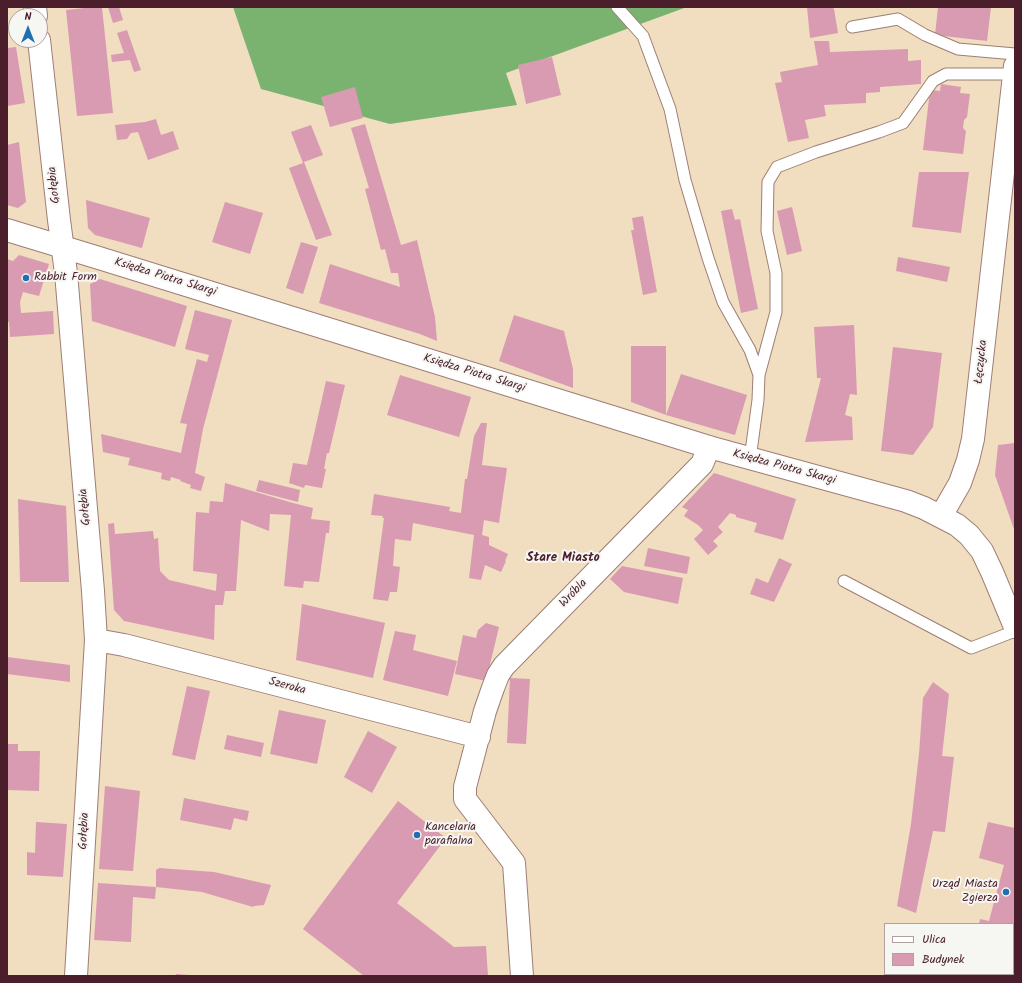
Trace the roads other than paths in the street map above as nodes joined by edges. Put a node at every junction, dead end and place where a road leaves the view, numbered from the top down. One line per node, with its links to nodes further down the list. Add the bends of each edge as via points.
1 (617, 7): 7 (lane, via 643,36 670,110 685,180 723,302 750,350)
2 (852, 27): 4 (lane, via 898,19 925,35 958,49)
3 (40, 48): 6 (street, Gołębia)
4 (1015, 64): 7 (lane, via 946,74 933,81 903,123 777,167 768,182 766,231 776,273 776,312); 10 (street, Łęczycka, via 973,439 960,483)
5 (7, 230): 6 (street, Księdza Piotra Skargi)
6 (62, 248): 8 (street, Księdza Piotra Skargi); 14 (street, Gołębia)
7 (759, 375): 9 (lane)
8 (709, 447): 9 (street, Księdza Piotra Skargi); 15 (street, Wróbla, via 702,464 504,666 493,688)
9 (750, 458): 10 (street, Księdza Piotra Skargi, via 906,501)
10 (941, 516): 12 (street, via 969,535 982,551)
11 (844, 581): 13 (lane, via 971,648)
12 (1015, 627)
13 (1015, 631)
14 (96, 640): 15 (street, Szeroka, via 124,644); 16 (street, Gołębia)
15 (479, 737): 17 (street, Wróbla, via 465,787 465,799 514,863)
16 (76, 976)
17 (522, 976)

